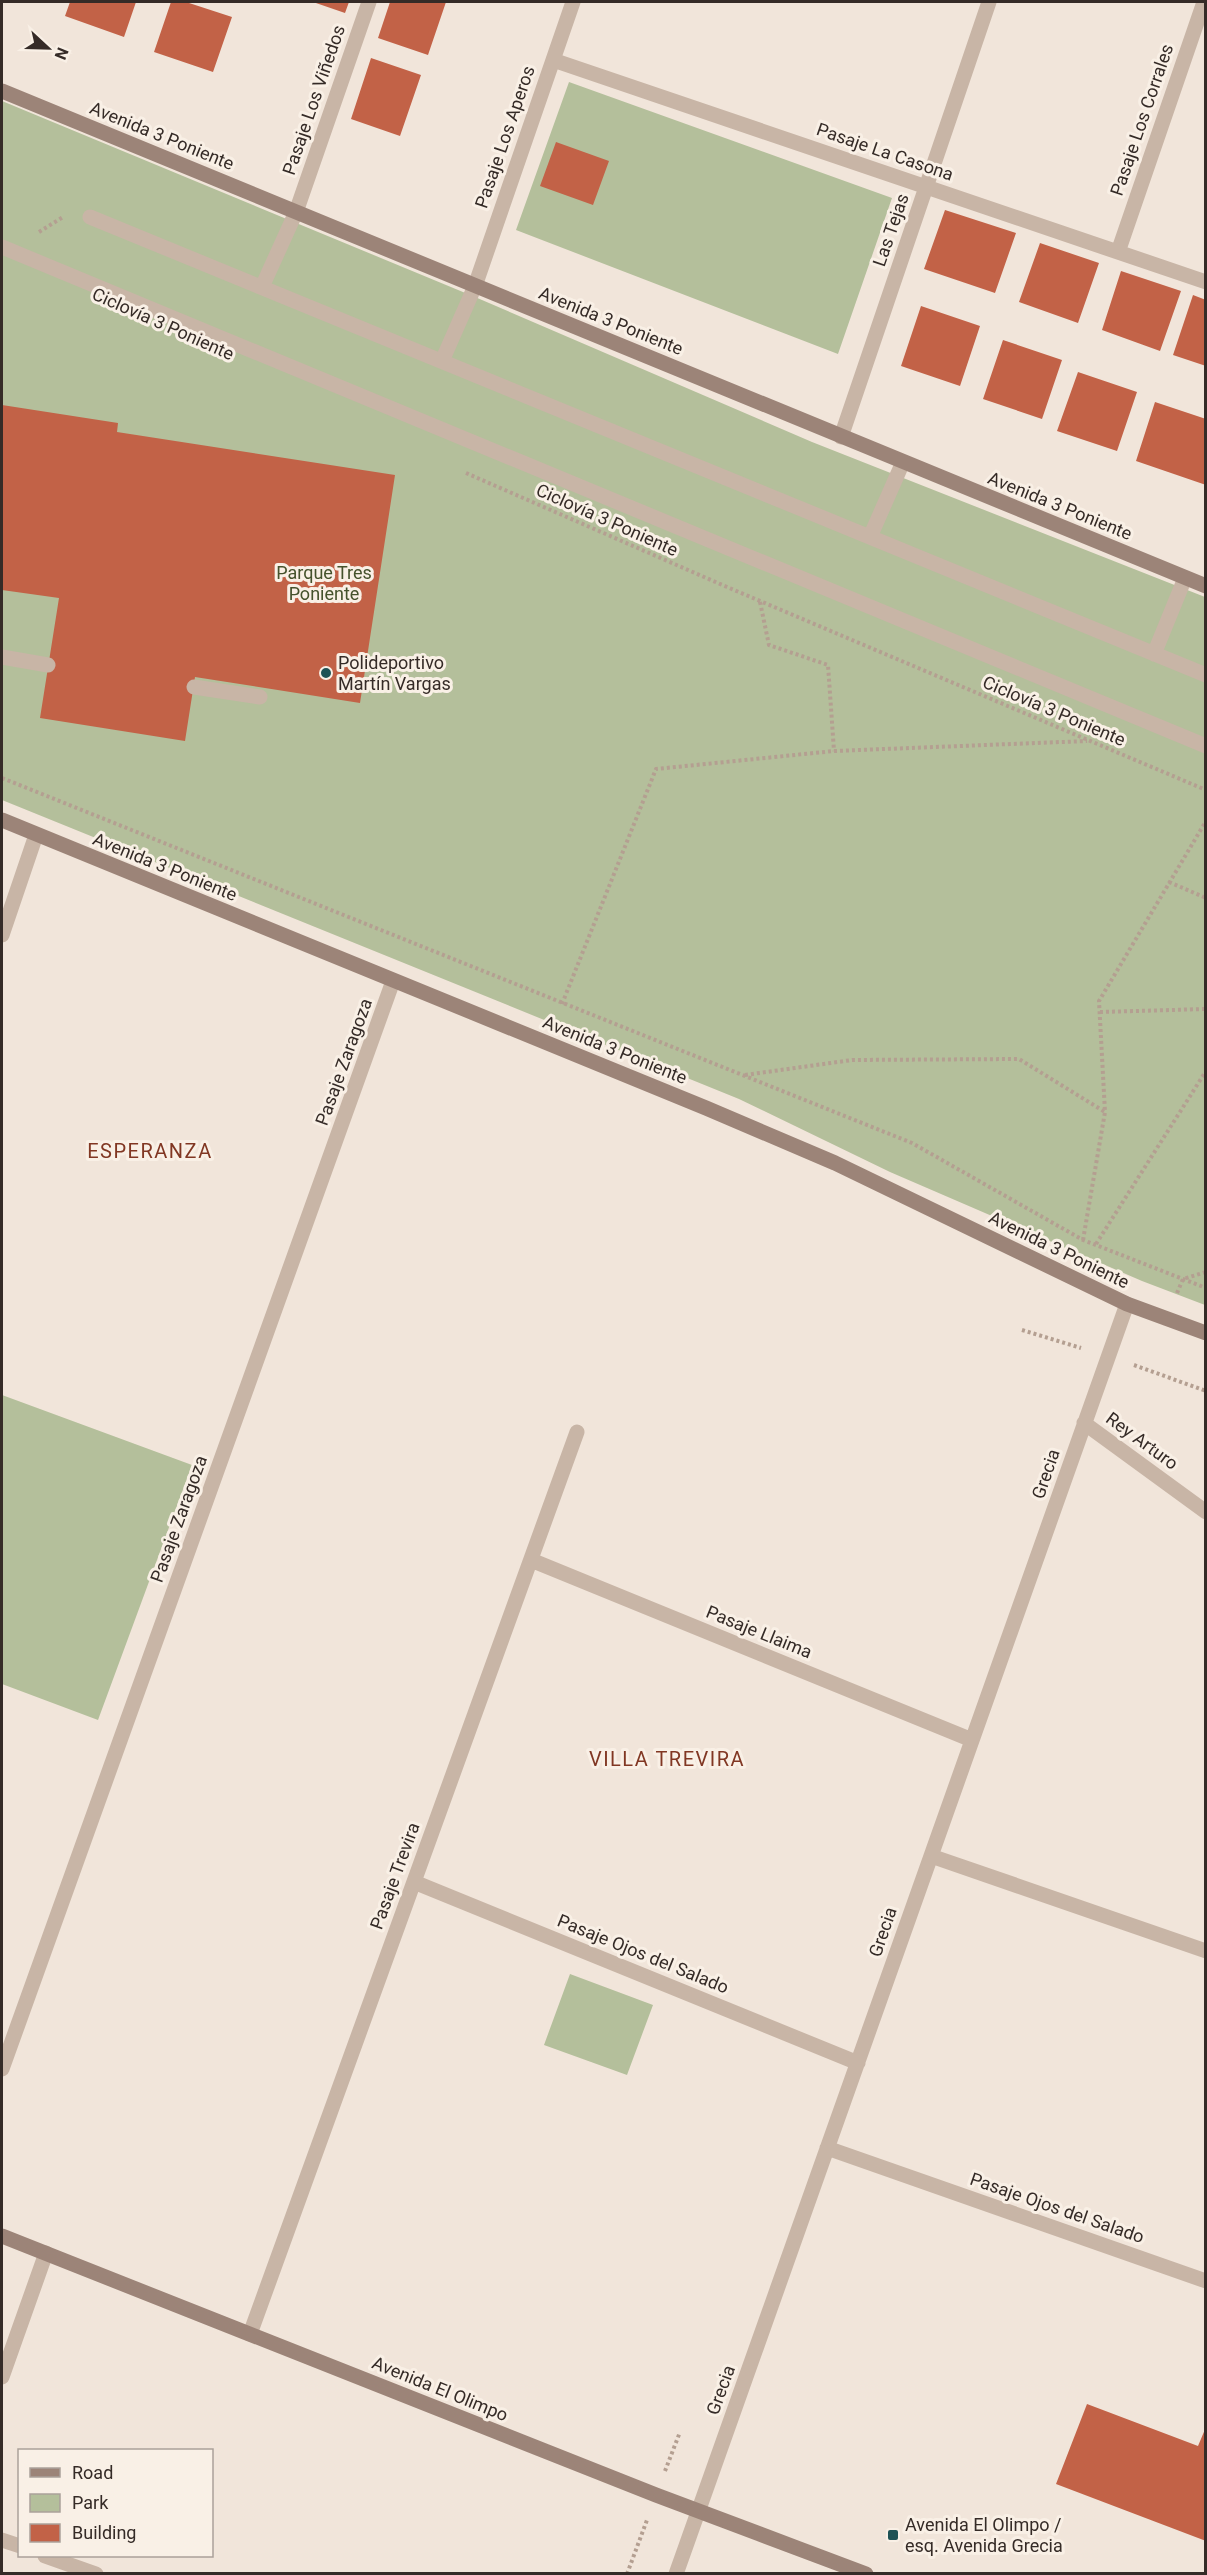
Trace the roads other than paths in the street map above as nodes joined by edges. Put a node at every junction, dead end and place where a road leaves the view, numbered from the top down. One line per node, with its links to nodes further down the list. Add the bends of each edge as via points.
1 (369, 2): 8 (street, Pasaje Los Viñedos)
2 (573, 2): 5 (street, Pasaje Los Aperos)
3 (988, 2): 7 (street, Las Tejas)
4 (1204, 2): 11 (street, Pasaje Los Corrales)
5 (553, 60): 7 (street, Pasaje La Casona); 13 (street, Pasaje Los Aperos)
6 (2, 91): 8 (main road, Avenida 3 Poniente)
7 (926, 187): 11 (street, Pasaje La Casona); 16 (street, Las Tejas)
8 (296, 212): 13 (main road, Avenida 3 Poniente); 14 (street, Pasaje Los Viñedos)
9 (90, 217): 14 (street)
10 (2, 247): 27 (street)
11 (1118, 252): 12 (street, Pasaje La Casona)
12 (1206, 282)
13 (475, 286): 15 (street, Pasaje Los Aperos); 16 (main road, Avenida 3 Poniente)
14 (262, 287): 15 (street)
15 (442, 361): 18 (street)
16 (841, 437): 17 (main road, Avenida 3 Poniente)
17 (903, 462): 18 (street); 19 (main road, Avenida 3 Poniente)
18 (870, 537): 21 (street)
19 (1185, 578): 20 (main road, Avenida 3 Poniente); 21 (street)
20 (1205, 584)
21 (1154, 654): 24 (street)
22 (2, 657): 23 (street)
23 (48, 665)
24 (1206, 675)
25 (194, 687): 26 (street)
26 (260, 697)
27 (1206, 746)
28 (2, 820): 29 (main road, Avenida 3 Poniente)
29 (36, 835): 30 (street); 31 (main road, Avenida 3 Poniente)
30 (2, 935)
31 (393, 981): 32 (main road, Avenida 3 Poniente, via 835,1163); 43 (street, Pasaje Zaragoza)
32 (1127, 1304): 33 (main road, Avenida 3 Poniente); 34 (street, Grecia)
33 (1206, 1333)
34 (1084, 1423): 36 (street, Rey Arturo); 38 (street, Grecia)
35 (577, 1432): 37 (street, Pasaje Trevira)
36 (1206, 1512)
37 (531, 1560): 38 (street, Pasaje Llaima); 40 (street, Pasaje Trevira)
38 (972, 1740): 39 (street, Grecia)
39 (931, 1856): 41 (street); 42 (street, Grecia)
40 (414, 1882): 42 (street, Pasaje Ojos del Salado); 48 (street, Pasaje Trevira)
41 (1206, 1951)
42 (858, 2064): 44 (street, Grecia)
43 (2, 2069)
44 (827, 2148): 47 (street, Pasaje Ojos del Salado); 50 (street, Grecia)
45 (2, 2236): 46 (main road, Avenida El Olimpo)
46 (46, 2253): 48 (main road, Avenida El Olimpo); 49 (street)
47 (1206, 2281)
48 (250, 2334): 50 (main road, Avenida El Olimpo)
49 (2, 2376)
50 (698, 2511): 55 (street, Grecia); 56 (main road, Avenida El Olimpo)
51 (2, 2540): 52 (street)
52 (18, 2545)
53 (48, 2557): 54 (street)
54 (96, 2574)
55 (676, 2574)
56 (866, 2574)

